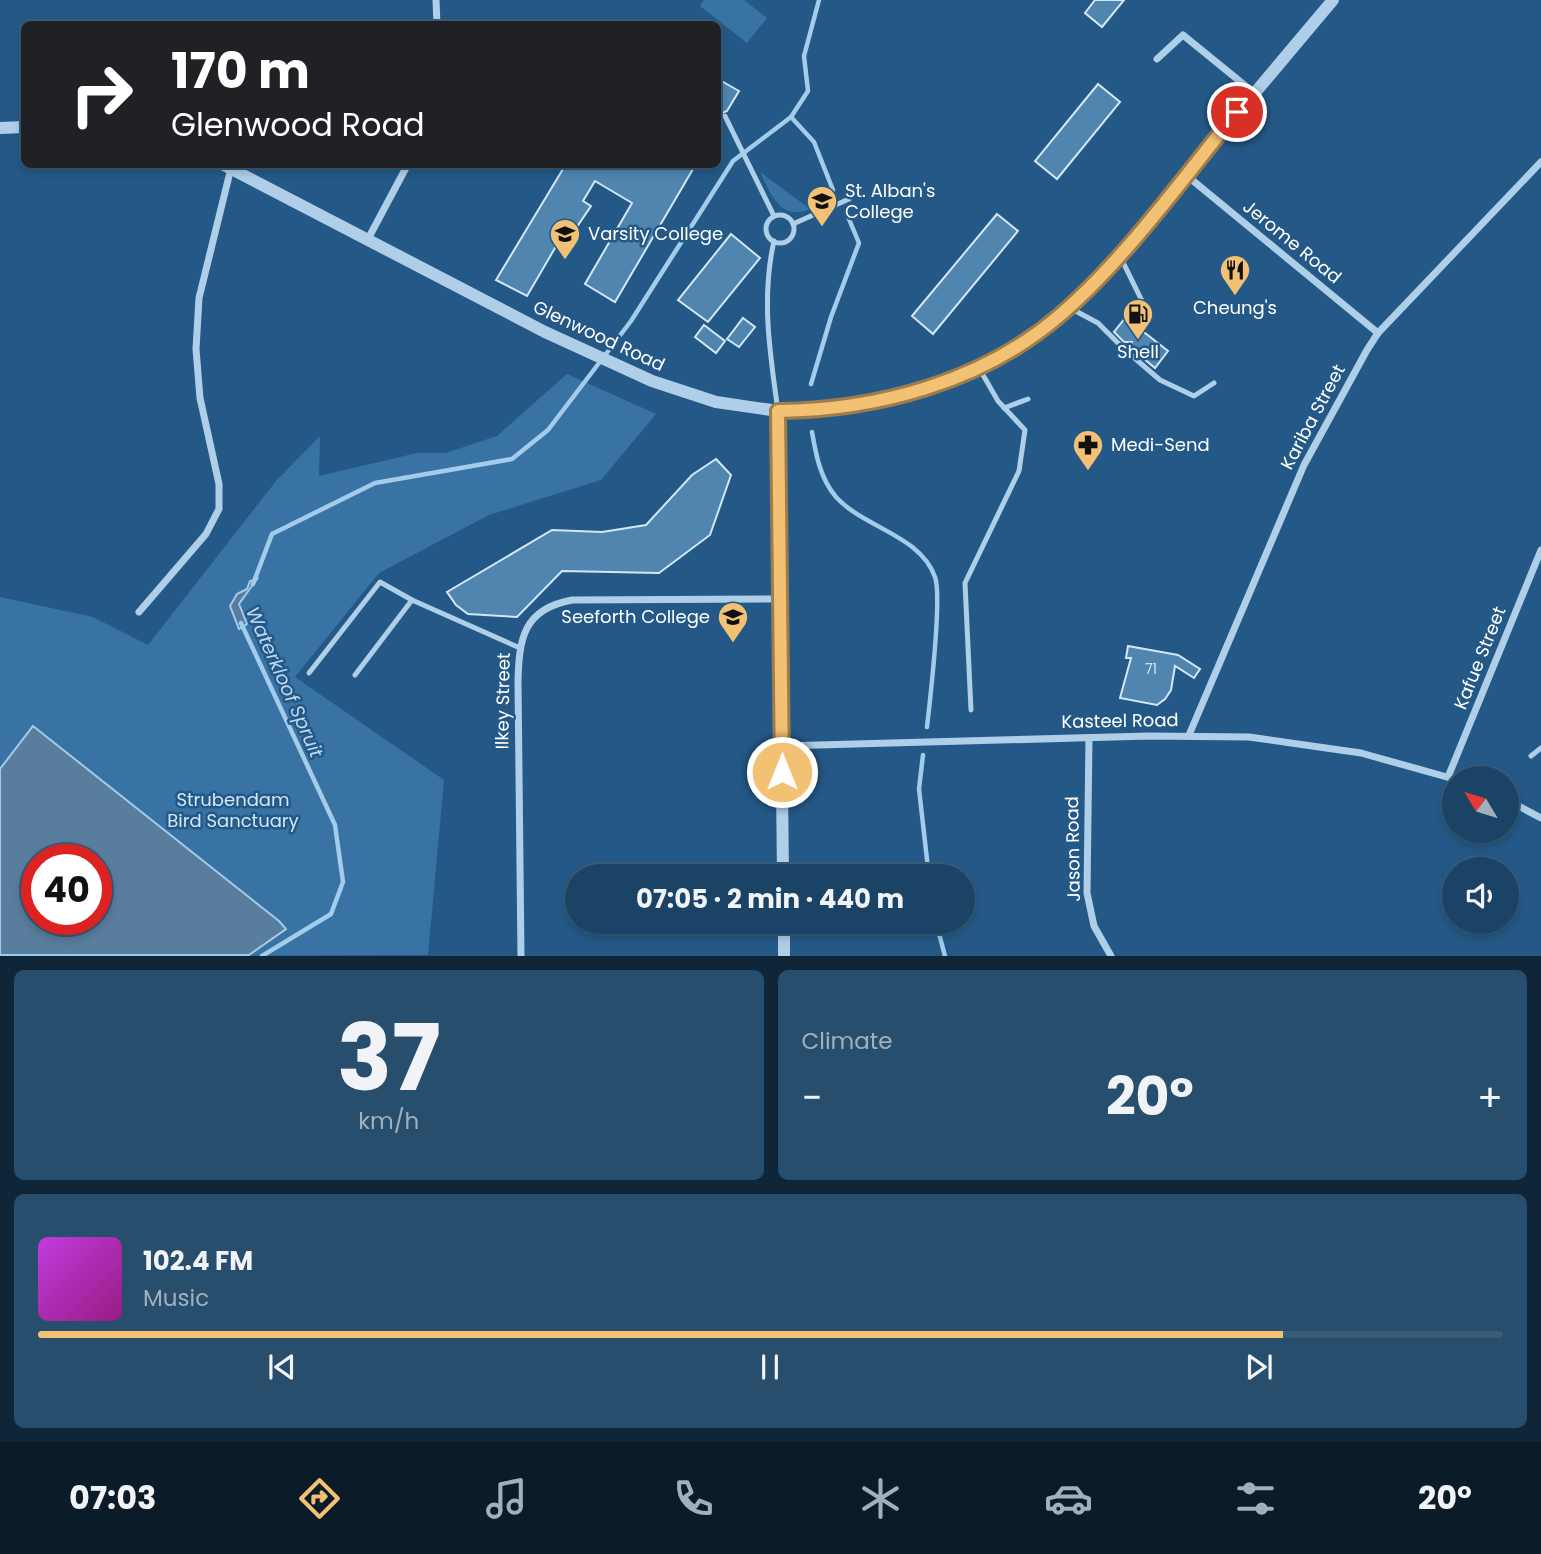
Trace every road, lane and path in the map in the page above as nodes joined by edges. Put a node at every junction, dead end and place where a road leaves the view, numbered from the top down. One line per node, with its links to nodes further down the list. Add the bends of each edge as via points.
1 (436, 0): 3 (street)
2 (1333, 0): 5 (street, Glenwood Road)
3 (437, 21)
4 (1157, 59): 5 (street, via 1183,35)
5 (1253, 92): 13 (street, Glenwood Road)
6 (725, 116): 15 (lane)
7 (21, 127): 8 (street)
8 (0, 128)
9 (1541, 162): 22 (street, Kariba Street)
10 (227, 168): 31 (street, via 199,298 196,349 201,409 219,484 218,513 201,541)
11 (231, 168): 17 (street, Glenwood Road)
12 (406, 168): 17 (street)
13 (1186, 175): 19 (street, Glenwood Road); 22 (street, Jerome Road)
14 (849, 199): 16 (lane)
15 (774, 216): 16 (lane, via 786,216); 18 (lane, via 766,229)
16 (793, 224): 18 (lane, via 790,239)
17 (368, 239): 27 (street, Glenwood Road, via 617,367 716,402)
18 (774, 241): 27 (lane, via 768,317)
19 (1119, 254): 20 (street, Glenwood Road); 21 (lane, via 1143,303)
20 (1069, 307): 23 (street, Glenwood Road, via 1024,342); 24 (lane, via 1098,323 1160,380 1194,396)
21 (1141, 329)
22 (1378, 333): 36 (street, Kariba Street, via 1312,448)
23 (979, 368): 26 (lane); 27 (street, Glenwood Road, via 893,397)
24 (1214, 383)
25 (1028, 399): 26 (lane)
26 (1004, 408): 35 (lane, via 1025,430 1018,471 965,583)
27 (778, 411): 29 (street)
28 (1541, 550): 41 (street, Kafue Street)
29 (781, 599): 32 (street, Ilkey Street, via 564,602 538,615 524,630); 38 (street)
30 (412, 600): 32 (lane); 33 (lane, via 380,582); 34 (lane)
31 (139, 612)
32 (520, 648): 47 (street, Ilkey Street)
33 (309, 673)
34 (355, 675)
35 (971, 710)
36 (1189, 735): 37 (street, Kasteel Road); 42 (street, Kasteel Road, via 1310,744)
37 (1089, 738): 38 (street, Kasteel Road); 49 (street, Jason Road, via 1088,903 1094,926)
38 (782, 746): 45 (street)
39 (1541, 748): 40 (lane)
40 (1531, 756)
41 (1456, 766)
42 (1442, 775)
43 (1519, 806): 44 (street)
44 (1541, 818)
45 (783, 864)
46 (784, 934): 48 (street)
47 (521, 956)
48 (784, 956)
49 (1111, 956)

